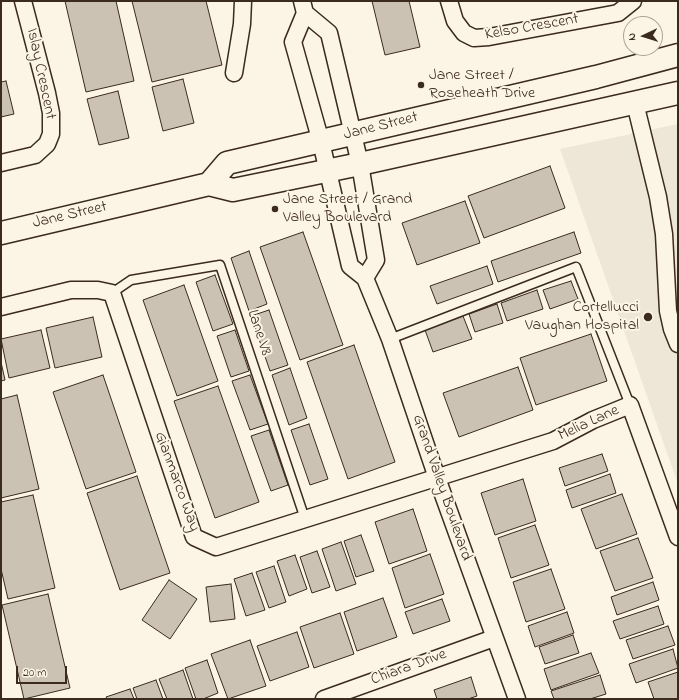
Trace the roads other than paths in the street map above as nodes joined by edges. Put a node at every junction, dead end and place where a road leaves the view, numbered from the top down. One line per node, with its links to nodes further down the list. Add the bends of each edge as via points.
1 (23, 1): 12 (street, Islay Crescent, via 47,93 51,113 51,134 47,144 35,155)
2 (243, 1): 7 (street)
3 (449, 1): 4 (street, Kelso Crescent, via 455,21 464,33 474,38 618,12)
4 (633, 1)
5 (303, 7): 10 (street, via 329,33); 11 (street, Grand Valley Boulevard, via 294,42)
6 (678, 55): 10 (main road, Jane Street)
7 (234, 73)
8 (678, 93): 9 (main road, Jane Street)
9 (635, 103): 13 (main road, Jane Street); 21 (street, via 658,197 664,234 668,311)
10 (352, 135): 11 (main road, Jane Street); 13 (street)
11 (321, 142): 14 (street, Grand Valley Boulevard); 15 (main road, Jane Street, via 227,163)
12 (1, 163)
13 (360, 164): 14 (main road, Jane Street); 17 (street, via 376,260)
14 (328, 170): 15 (main road, Jane Street, via 232,190); 17 (street, Grand Valley Boulevard, via 350,266)
15 (209, 184): 16 (main road, Jane Street)
16 (1, 233)
17 (364, 278): 20 (street, Grand Valley Boulevard)
18 (112, 293): 19 (street, via 71,290); 24 (street, Gianmarco Way, via 194,537 216,547); 24 (lane, Lane V8, via 131,280 220,265)
19 (1, 307)
20 (390, 339): 22 (lane, via 576,267); 23 (street, Grand Valley Boulevard)
21 (678, 344)
22 (630, 405): 23 (street, Melia Lane, via 593,420 553,441); 25 (street, Melia Lane)
23 (437, 478): 24 (street, Gianmarco Way); 26 (street, Grand Valley Boulevard)
24 (305, 519)
25 (678, 536)
26 (494, 638): 27 (street, Chiara Drive); 28 (street, Grand Valley Boulevard)
27 (324, 699)
28 (517, 699)

